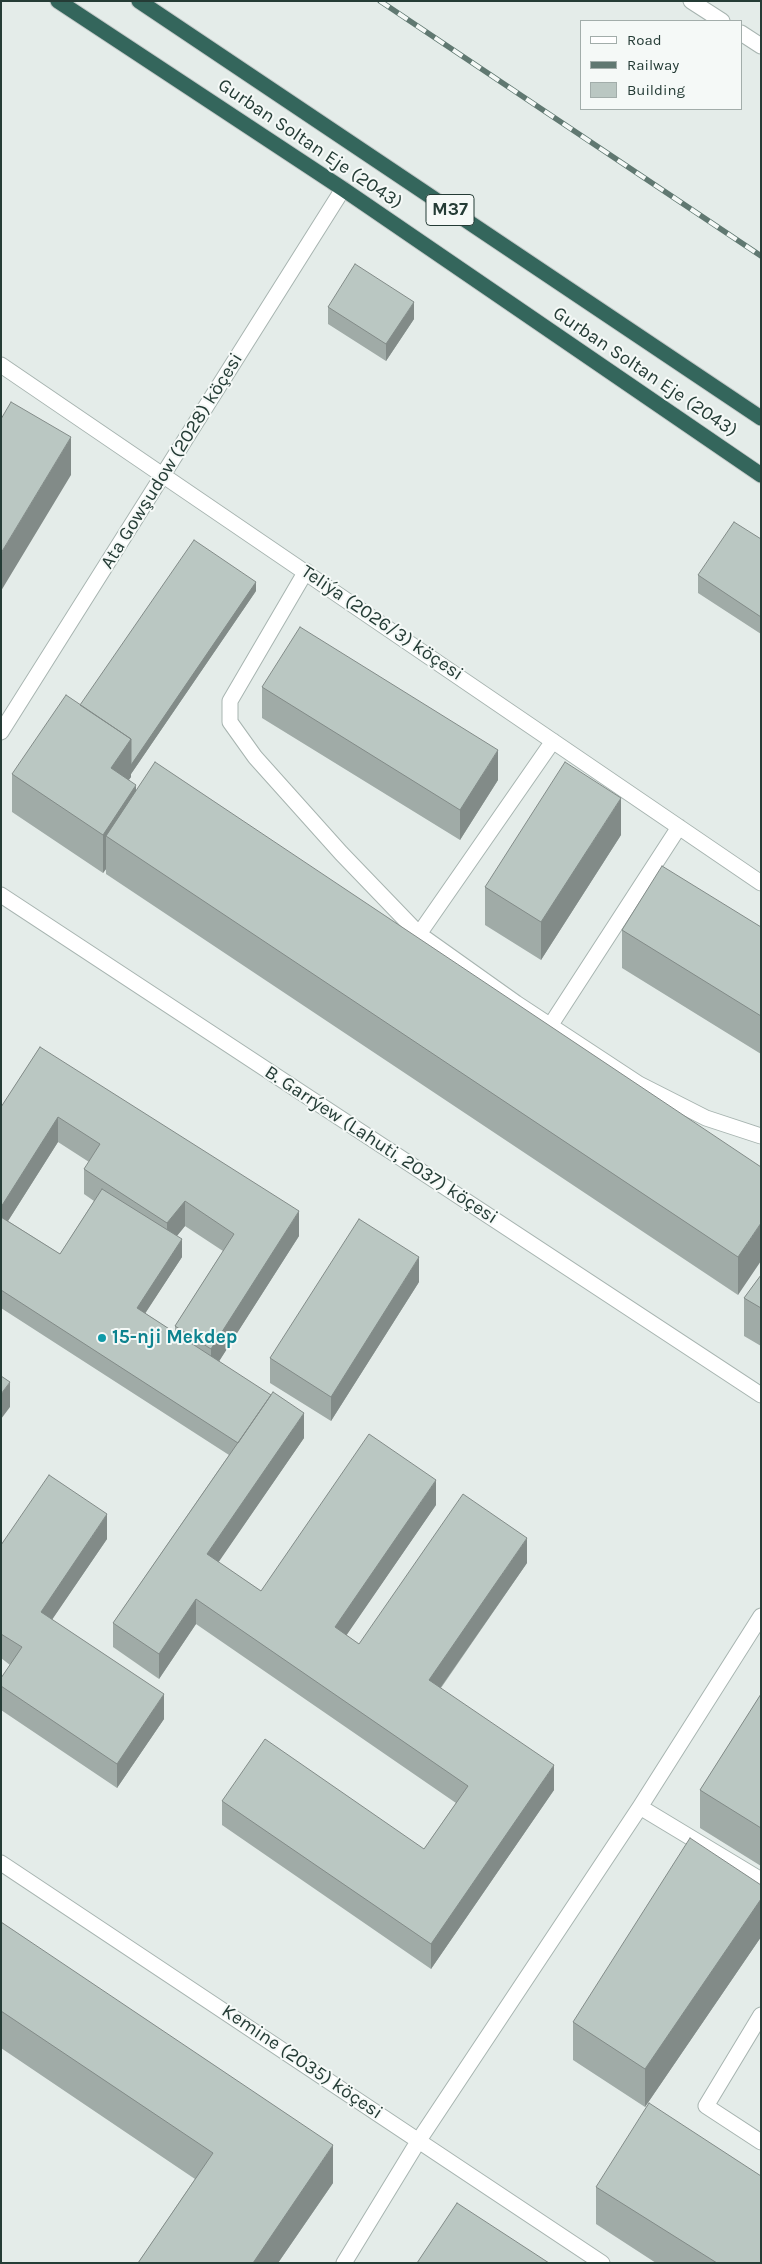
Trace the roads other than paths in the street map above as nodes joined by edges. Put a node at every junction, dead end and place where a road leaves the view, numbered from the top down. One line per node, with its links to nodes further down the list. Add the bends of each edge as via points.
1 (58, 1): 7 (highway, Gurban Soltan Eje (2043) / M37)
2 (139, 1): 9 (highway, Gurban Soltan Eje (2043) / M37)
3 (691, 1): 4 (street)
4 (720, 20)
5 (742, 34): 6 (street)
6 (761, 46)
7 (343, 189): 10 (street, Ata Gowşudow (2028) köçesi); 11 (highway, Gurban Soltan Eje (2043) / M37)
8 (1, 365): 10 (street, Teliýa (2026/3) köçesi)
9 (761, 418)
10 (163, 474): 12 (street, Teliýa (2026/3) köçesi); 13 (street, Ata Gowşudow (2028) köçesi)
11 (761, 475)
12 (306, 571): 14 (street, Teliýa (2026/3) köçesi); 18 (street, via 230,701 230,722 255,757)
13 (1, 732)
14 (553, 741): 15 (street, Teliýa (2026/3) köçesi); 18 (street)
15 (679, 827): 16 (street, Teliýa (2026/3) köçesi); 19 (street)
16 (761, 883)
17 (1, 895): 21 (street, B. Garrýew (Lahuti, 2037) köçesi)
18 (419, 934): 19 (street)
19 (550, 1026): 20 (street, via 639,1084 706,1118)
20 (761, 1136)
21 (761, 1395)
22 (761, 1616): 23 (street)
23 (640, 1807): 25 (street); 27 (street)
24 (1, 1863): 27 (street, Kemine (2035) köçesi)
25 (761, 1880)
26 (761, 2015): 28 (street, via 706,2106)
27 (419, 2140): 29 (street); 30 (street, Kemine (2035) köçesi)
28 (761, 2142)
29 (344, 2263)
30 (602, 2263)

